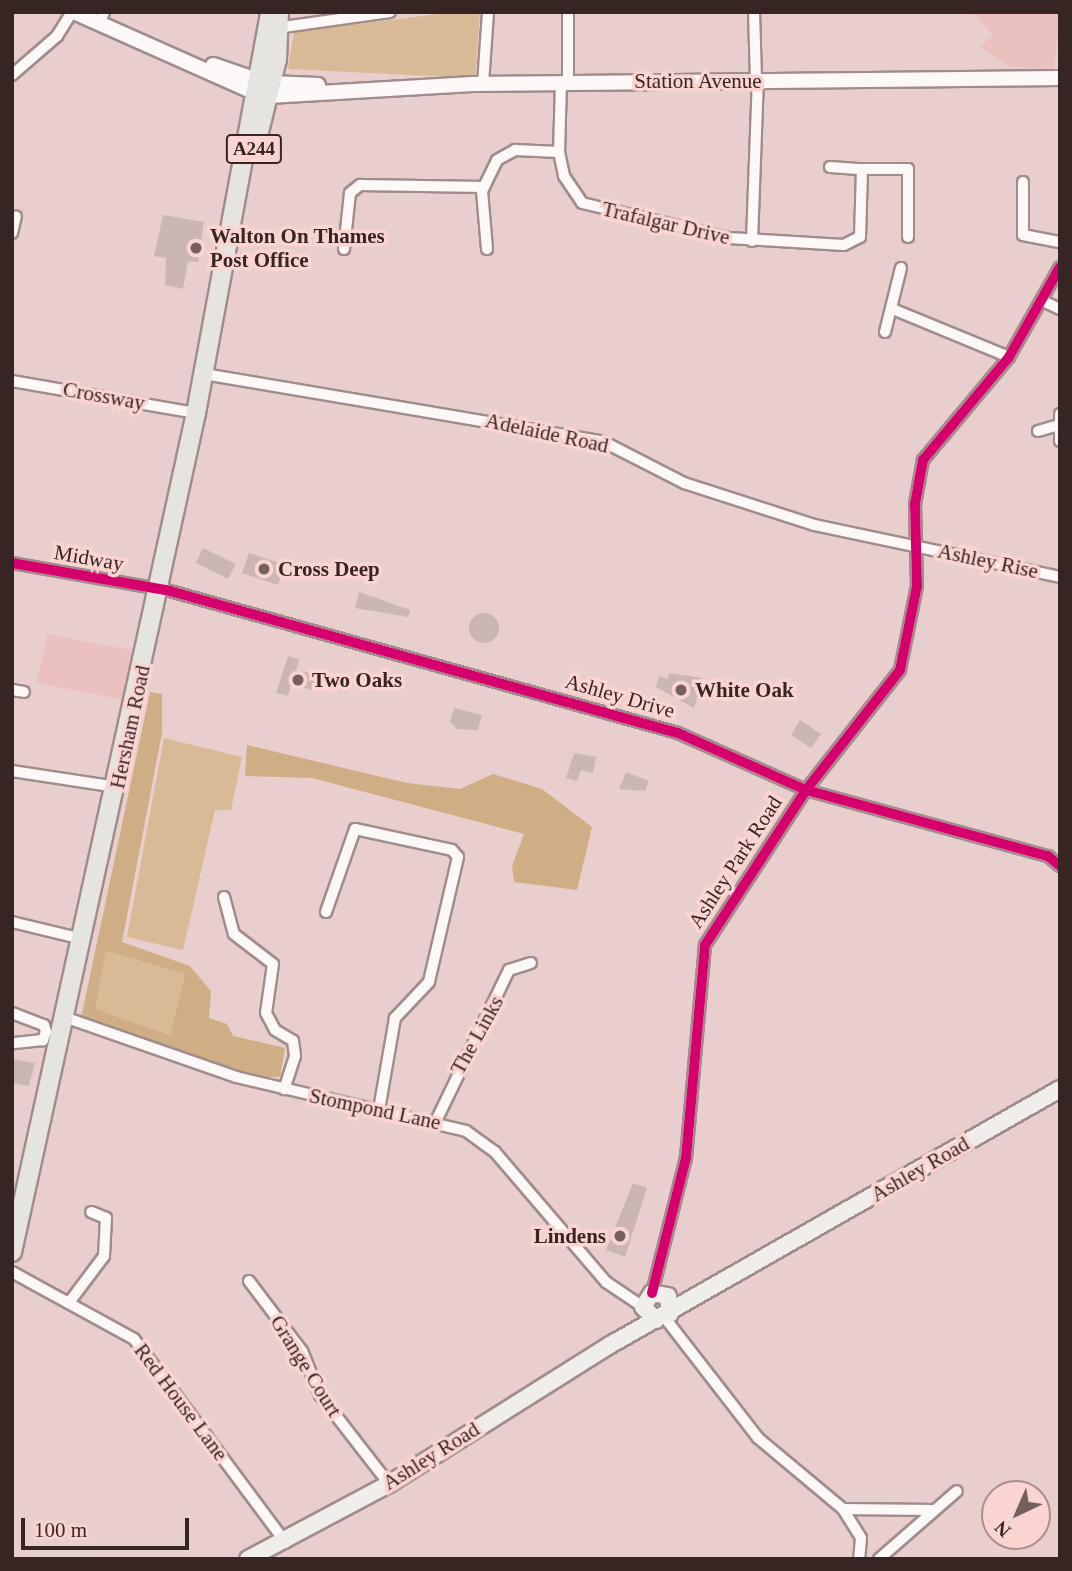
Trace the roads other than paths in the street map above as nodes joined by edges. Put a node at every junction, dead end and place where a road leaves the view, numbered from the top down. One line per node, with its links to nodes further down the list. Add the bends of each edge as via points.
1 (73, 12): 6 (street, Station Avenue); 8 (street, via 57,36)
2 (390, 12): 7 (street)
3 (488, 12): 12 (street)
4 (568, 12): 11 (street, Trafalgar Drive)
5 (754, 12): 10 (street)
6 (102, 18): 13 (street, Station Avenue, via 165,51)
7 (274, 20): 13 (main road, Hersham Road / A244)
8 (12, 75)
9 (1060, 78): 10 (street, Station Avenue)
10 (757, 81): 11 (street, Station Avenue); 22 (street)
11 (565, 82): 12 (street, Station Avenue); 14 (street, Trafalgar Drive)
12 (483, 84): 13 (street, Station Avenue)
13 (264, 89): 33 (main road, Hersham Road / A244)
14 (559, 152): 18 (street, via 504,153); 22 (street, Trafalgar Drive, via 564,176 582,203)
15 (830, 167): 16 (street)
16 (862, 169): 21 (street, via 908,169); 22 (street, Trafalgar Drive, via 862,230 852,243)
17 (1023, 182): 23 (street, via 1023,235)
18 (484, 187): 24 (street, via 360,185 350,192); 25 (street)
19 (16, 216): 20 (street)
20 (12, 233)
21 (908, 237)
22 (752, 241)
23 (1060, 242)
24 (344, 249)
25 (487, 249)
26 (1060, 267): 28 (street, Ashley Park Road)
27 (901, 268): 30 (street)
28 (1045, 302): 29 (street); 32 (street, Ashley Park Road)
29 (1060, 309)
30 (895, 310): 31 (street); 32 (street)
31 (885, 332)
32 (1009, 356): 40 (street, Ashley Park Road, via 923,460)
33 (205, 374): 35 (main road, Hersham Road / A244); 40 (street, Adelaide Road, via 602,442 721,496 814,525)
34 (12, 381): 35 (street, Crossway)
35 (197, 413): 43 (main road, Hersham Road / A244)
36 (1060, 414): 37 (street)
37 (1056, 426): 38 (street); 39 (street)
38 (1038, 431)
39 (1060, 441)
40 (917, 545): 42 (street, Ashley Rise); 46 (street, Ashley Park Road, via 917,586 900,670)
41 (12, 563): 43 (street, Midway)
42 (1060, 577)
43 (160, 589): 45 (main road, Hersham Road / A244); 46 (street, Ashley Drive, via 678,733)
44 (12, 771): 45 (street)
45 (117, 787): 51 (main road, Hersham Road / A244)
46 (806, 790): 47 (street, Ashley Drive, via 1048,856); 66 (street, Ashley Park Road, via 705,945 685,1158 658,1263)
47 (1060, 866)
48 (224, 897): 57 (street, via 234,934 273,964 266,1013 275,1030 293,1041 295,1056)
49 (327, 912): 58 (street, via 355,829 452,850 458,857 429,982 396,1018)
50 (12, 922): 51 (street)
51 (83, 939): 54 (main road, Hersham Road / A244)
52 (531, 963): 59 (street, The Links, via 509,970)
53 (12, 1013): 55 (street, via 44,1025 43,1040)
54 (67, 1018): 57 (street, Stompond Lane); 61 (main road, Hersham Road / A244)
55 (12, 1043)
56 (1060, 1089): 66 (main road, Ashley Road, via 708,1290)
57 (284, 1090): 58 (street, Stompond Lane)
58 (379, 1110): 59 (street, Stompond Lane)
59 (436, 1121): 66 (street, Stompond Lane, via 495,1152 623,1294)
60 (91, 1212): 65 (street, via 106,1218 103,1256)
61 (16, 1220): 62 (main road, Hersham Road / A244)
62 (12, 1252)
63 (12, 1272): 65 (street, Red House Lane)
64 (249, 1281): 67 (street, Grange Court, via 302,1351 320,1395)
65 (71, 1300): 71 (street, Red House Lane, via 134,1339)
66 (657, 1306): 67 (main road, Ashley Road, via 610,1345); 69 (street, Stompond Lane, via 758,1438)
67 (389, 1483): 71 (main road, Ashley Road)
68 (957, 1491): 70 (street)
69 (843, 1509): 70 (street); 73 (street, Stompond Lane, via 861,1538)
70 (934, 1510): 74 (street)
71 (286, 1543): 72 (main road, Ashley Road)
72 (248, 1559)
73 (859, 1559)
74 (879, 1559)

